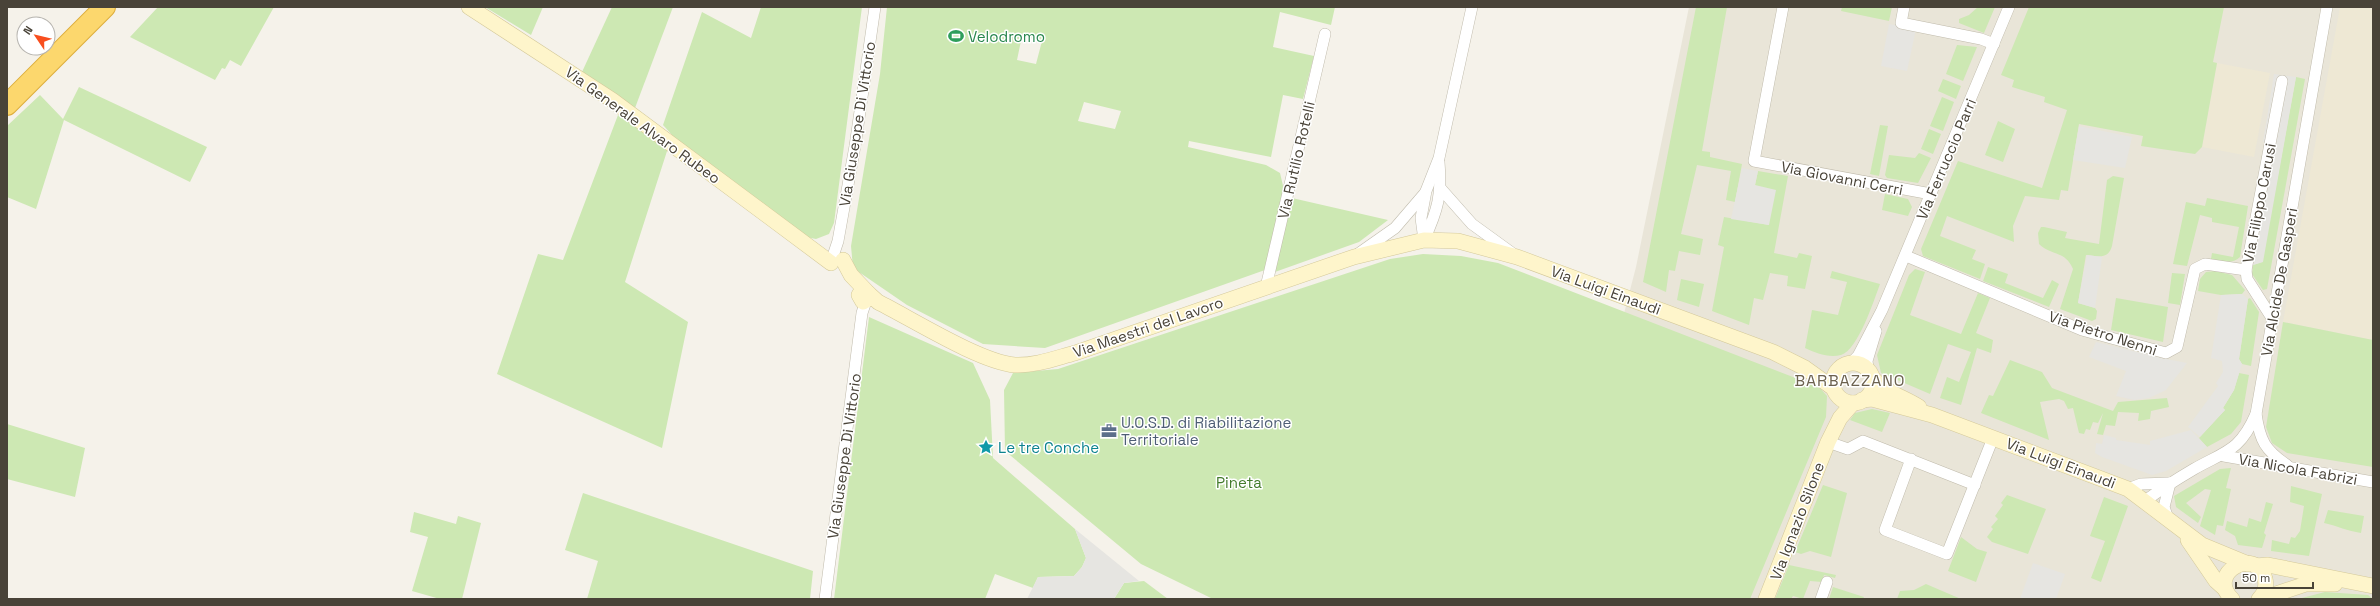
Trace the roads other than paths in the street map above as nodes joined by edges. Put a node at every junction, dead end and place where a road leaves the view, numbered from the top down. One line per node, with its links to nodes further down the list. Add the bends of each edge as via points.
1 (86, 7): 11 (highway)
2 (105, 7): 16 (highway)
3 (469, 7): 22 (street, Via Generale Alvaro Rubeo, via 612,100 814,250)
4 (875, 7): 22 (street, Via Giuseppe Di Vittorio)
5 (1472, 7): 17 (street)
6 (1783, 7): 20 (street, Via Giovanni Cerri, via 1754,161)
7 (1904, 7): 12 (street, via 1901,23 1981,39)
8 (2009, 7): 12 (street, Via Ferruccio Parri)
9 (2327, 7): 30 (street, Via Alcide De Gasperi)
10 (1325, 34): 27 (street, Via Rutilio Rotelli)
11 (56, 38)
12 (1994, 44): 20 (street, Via Ferruccio Parri)
13 (38, 56): 15 (highway)
14 (2282, 81): 26 (street, Via Filippo Carusi)
15 (7, 87)
16 (7, 105)
17 (1439, 158): 18 (street); 19 (street)
18 (1441, 189): 21 (street, via 1434,219); 25 (street, via 1472,224)
19 (1426, 191): 21 (street, via 1421,218); 24 (street, via 1395,228)
20 (1931, 194): 23 (street, Via Ferruccio Parri)
21 (1424, 240): 24 (street, Via Maestri del Lavoro); 25 (street, Via Luigi Einaudi, via 1458,241)
22 (836, 256): 28 (street, Via Maestri del Lavoro, via 847,278)
23 (1906, 256): 26 (street, Via Pietro Nenni, via 2082,330 2166,353 2177,347 2195,269 2205,264); 29 (street, Via Ferruccio Parri)
24 (1354, 257): 27 (street, Via Maestri del Lavoro)
25 (1517, 257): 31 (street, Via Luigi Einaudi)
26 (2246, 270): 30 (street, Via Filippo Carusi, via 2247,279)
27 (1266, 287): 28 (street, Via Maestri del Lavoro, via 1075,353 1037,363 1016,365 985,357)
28 (866, 299): 54 (street, Via Giuseppe Di Vittorio)
29 (1882, 310): 32 (street, Via Ferruccio Parri, via 1858,356); 33 (street, Via Ferruccio Parri, via 1867,361)
30 (2272, 318): 36 (street, Via Alcide De Gasperi)
31 (1785, 357): 32 (street, Via Luigi Einaudi, via 1822,366); 34 (street, Via Luigi Einaudi, via 1806,368)
32 (1847, 364): 33 (street, via 1863,366); 34 (street, via 1834,375)
33 (1870, 373): 35 (street, via 1871,390); 37 (street, Via Luigi Einaudi, via 1879,386 1902,396)
34 (1835, 392): 35 (street, via 1848,402); 39 (street, Via Ignazio Silone)
35 (1858, 402): 37 (street, Via Luigi Einaudi, via 1872,399); 39 (street, Via Ignazio Silone, via 1840,418)
36 (2256, 414): 40 (street, Via Alcide De Gasperi, via 2240,442); 42 (street, via 2262,441 2270,454)
37 (1932, 415): 38 (street, Via Luigi Einaudi)
38 (1993, 438): 45 (street); 46 (street, Via Luigi Einaudi)
39 (1828, 442): 41 (street, via 1848,449 1863,442); 55 (street, Via Ignazio Silone)
40 (2224, 456): 42 (street, Via Nicola Fabrizi); 44 (street, Via Alcide De Gasperi)
41 (1911, 459): 45 (street); 45 (street, via 1885,530 1947,554)
42 (2291, 468): 43 (street, Via Nicola Fabrizi)
43 (2373, 482)
44 (2170, 483): 46 (street, via 2141,484); 47 (street, Via Alcide De Gasperi); 48 (street, via 2164,507)
45 (1975, 485)
46 (2128, 489): 47 (street, Via Luigi Einaudi)
47 (2145, 501): 48 (street, Via Luigi Einaudi)
48 (2168, 520): 49 (street, Via Luigi Einaudi)
49 (2180, 530): 50 (street, Via Luigi Einaudi, via 2202,545); 53 (street, Via Luigi Einaudi)
50 (2252, 565): 52 (street, via 2268,565); 53 (street, via 2239,564 2229,572 2225,580); 57 (street, via 2265,580)
51 (1827, 582): 56 (street)
52 (2368, 585): 57 (street, via 2306,584)
53 (2229, 596)
54 (825, 599)
55 (1766, 599)
56 (1821, 599)
57 (2260, 599)

